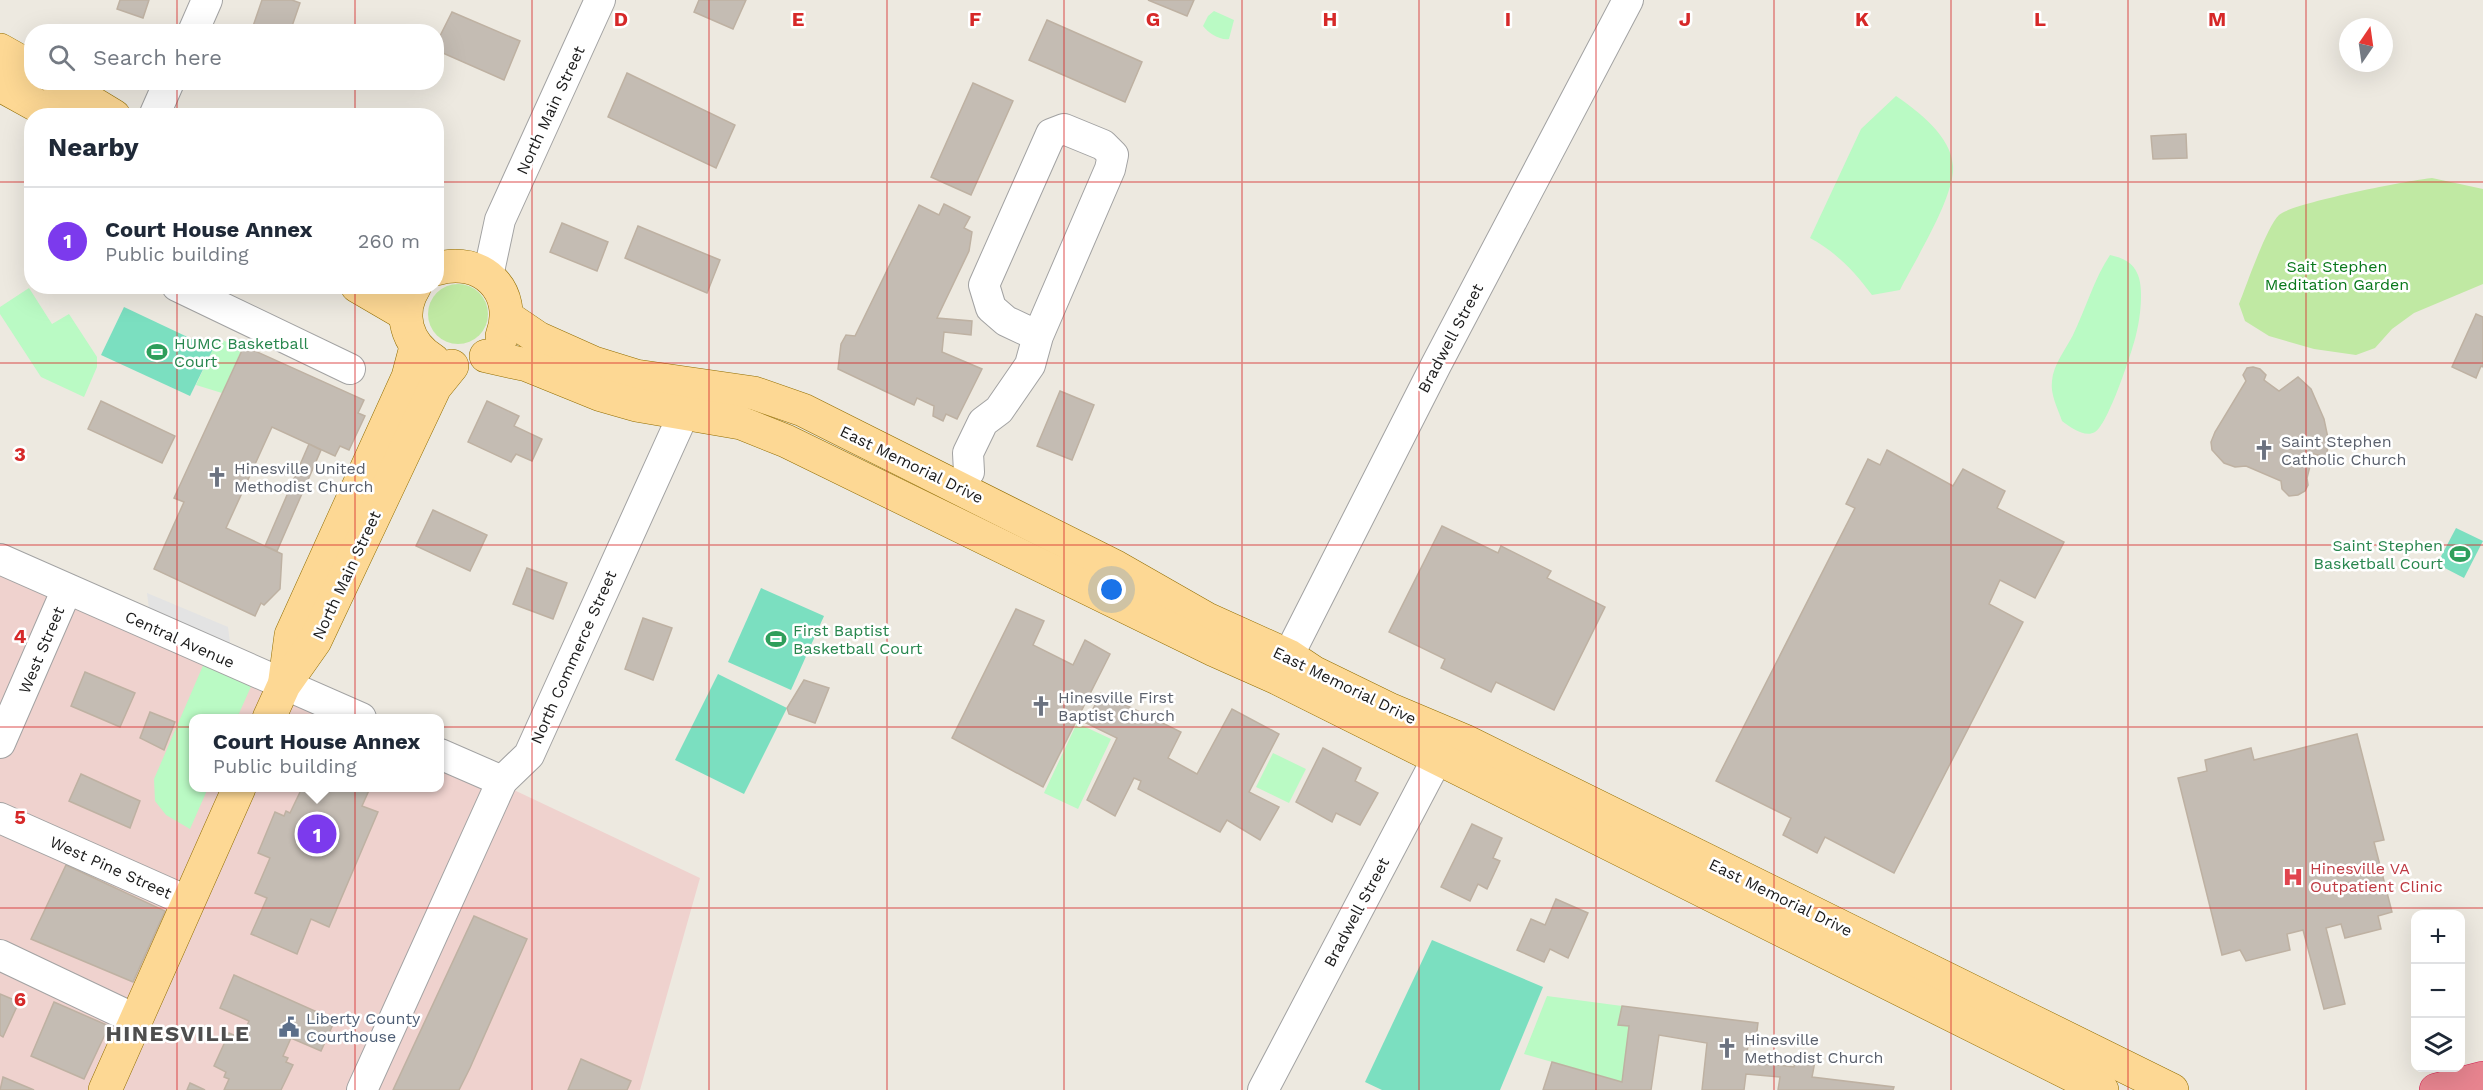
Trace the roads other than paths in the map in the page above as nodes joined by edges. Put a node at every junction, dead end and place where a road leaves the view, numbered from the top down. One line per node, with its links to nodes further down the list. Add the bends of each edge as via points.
1 (207, 0): 4 (street)
2 (600, 0): 13 (street, North Main Street, via 500,220)
3 (1628, 0): 27 (street, Bradwell Street)
4 (196, 24)
5 (0, 50): 6 (main road)
6 (24, 64)
7 (0, 85): 10 (main road)
8 (71, 90): 11 (main road)
9 (165, 90): 12 (street)
10 (42, 108)
11 (101, 108)
12 (158, 108)
13 (462, 270): 17 (main road, via 503,296)
14 (194, 294): 22 (street)
15 (387, 294): 16 (main road)
16 (410, 300): 19 (main road, via 410,336)
17 (507, 317): 20 (main road, via 503,334); 24 (main road, East Memorial Drive, via 538,338 594,363 636,376 754,393 803,410)
18 (1038, 336): 18 (street, via 1006,321 991,308 984,285 1051,134 1064,129 1103,145 1113,155); 24 (street, via 1030,365 999,410 1001,431 984,462)
19 (416, 347): 21 (main road, via 434,361); 28 (main road, North Main Street, via 408,377 291,635)
20 (486, 356): 21 (main road, via 473,363); 23 (main road, East Memorial Drive, via 527,365 601,395)
21 (452, 366): 28 (main road, North Main Street, via 435,387 315,641)
22 (350, 369)
23 (684, 413): 27 (main road, East Memorial Drive, via 741,423 786,441 1204,645); 34 (street, North Commerce Street, via 529,755)
24 (964, 480): 27 (main road, East Memorial Drive)
25 (0, 559): 26 (street, Central Avenue)
26 (67, 589): 28 (street, Central Avenue); 31 (street, West Street)
27 (1283, 667): 32 (main road, East Memorial Drive)
28 (284, 685): 29 (main road, North Main Street); 30 (street, Central Avenue)
29 (271, 714)
30 (352, 714)
31 (0, 743)
32 (1445, 748): 43 (street, Bradwell Street); 44 (main road, East Memorial Drive); 45 (main road, East Memorial Drive)
33 (444, 756): 34 (street)
34 (502, 781): 42 (street, North Commerce Street)
35 (237, 792): 37 (main road)
36 (0, 818): 37 (street, West Pine Street)
37 (189, 902): 39 (main road)
38 (0, 955): 39 (street)
39 (137, 1020): 41 (main road)
40 (2483, 1078): 46 (highway)
41 (105, 1090)
42 (362, 1090)
43 (1263, 1090)
44 (2102, 1090)
45 (2172, 1090)
46 (2436, 1090)

